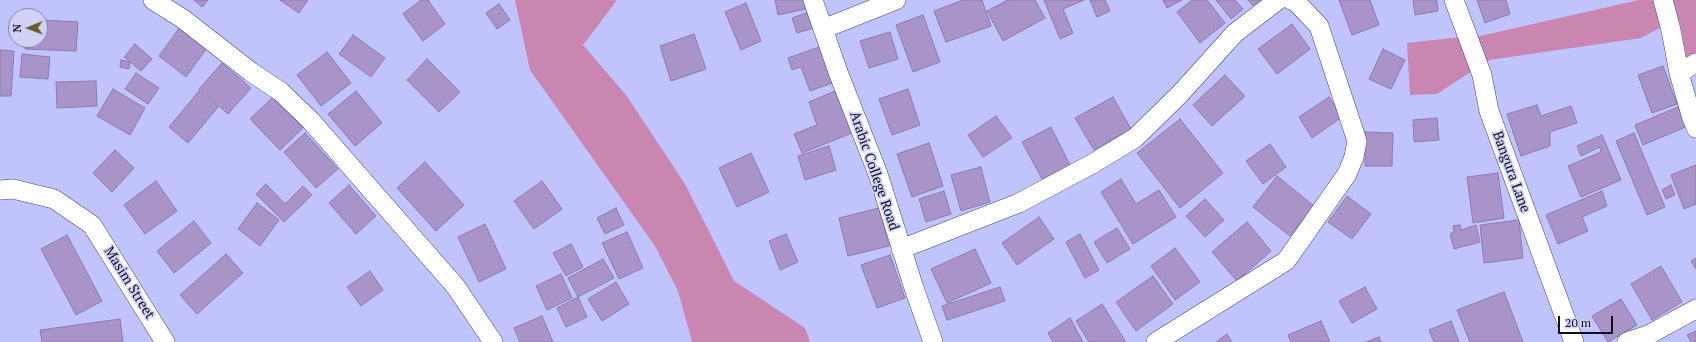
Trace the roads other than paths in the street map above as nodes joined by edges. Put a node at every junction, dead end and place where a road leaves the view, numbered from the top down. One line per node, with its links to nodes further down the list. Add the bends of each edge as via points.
1 (153, 0): 16 (street, via 183,18 251,72 281,92 311,121 456,287)
2 (813, 0): 8 (street, Arabic College Road)
3 (896, 0): 8 (street)
4 (1278, 0): 13 (street, via 1235,33 1179,95 1135,138 1019,203)
5 (1291, 0): 18 (street, via 1319,26 1357,141 1354,157 1347,174 1286,262)
6 (1454, 0): 19 (street, Bangura Lane, via 1482,75 1489,111)
7 (1663, 0): 10 (street)
8 (823, 29): 13 (street, Arabic College Road, via 878,174)
9 (1696, 63): 10 (street)
10 (1679, 73): 11 (street)
11 (1696, 128)
12 (0, 190): 15 (street, Masim Street, via 13,189 54,198 92,225)
13 (902, 249): 17 (street, Arabic College Road)
14 (1696, 309): 20 (street, via 1648,335)
15 (165, 342)
16 (493, 342)
17 (933, 342)
18 (1156, 342)
19 (1574, 342)
20 (1628, 342)

